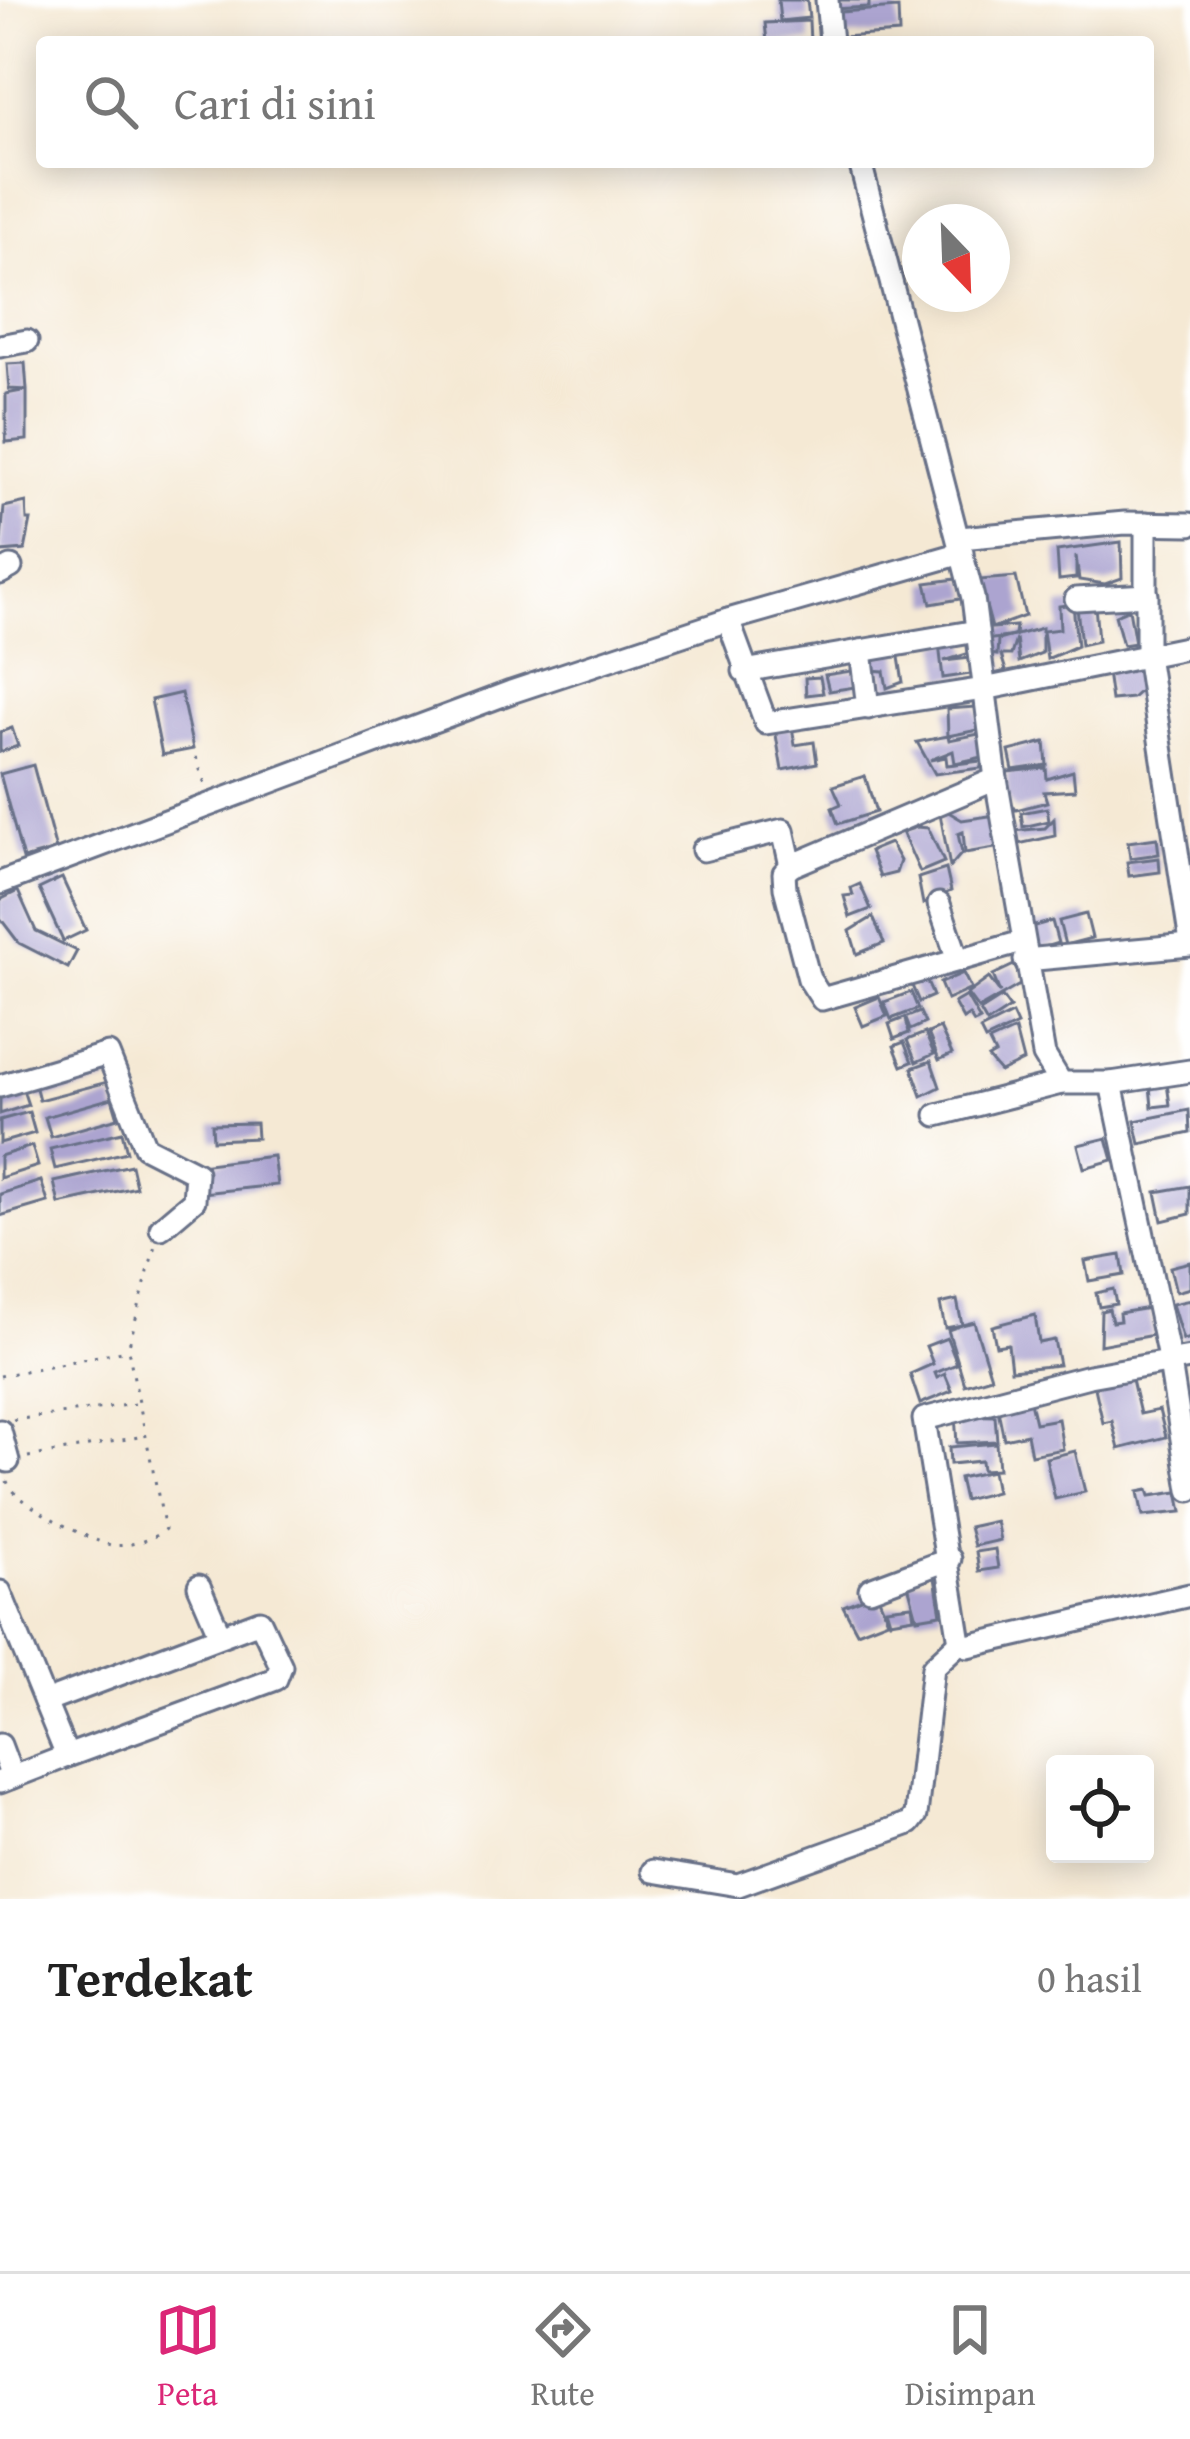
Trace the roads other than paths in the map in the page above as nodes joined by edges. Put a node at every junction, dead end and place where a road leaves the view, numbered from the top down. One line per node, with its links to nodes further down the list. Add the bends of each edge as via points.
1 (826, 0): 2 (street)
2 (830, 36)
3 (862, 168): 8 (street)
4 (27, 341): 5 (street)
5 (0, 346)
6 (1146, 524): 7 (street); 8 (street); 9 (street)
7 (1190, 524)
8 (961, 545): 11 (street); 12 (street)
9 (1146, 594): 10 (street); 15 (street)
10 (1076, 599)
11 (728, 620): 16 (street); 22 (street, via 511,692)
12 (977, 631): 14 (street); 17 (street)
13 (1190, 647): 15 (street)
14 (860, 651): 16 (street); 18 (street)
15 (1148, 655): 17 (street); 24 (street)
16 (745, 671): 18 (street, via 766,723)
17 (984, 689): 18 (street); 19 (street)
18 (868, 708)
19 (996, 779): 21 (street); 25 (street)
20 (704, 850): 21 (street, via 783,830)
21 (791, 866): 26 (street, via 784,873 787,901 822,999)
22 (0, 883)
23 (939, 904): 26 (street)
24 (1190, 940): 25 (street)
25 (1023, 951): 26 (street); 28 (street, via 1044,1055)
26 (958, 960)
27 (1190, 1071): 29 (street)
28 (1061, 1083): 29 (street); 31 (street)
29 (1111, 1083): 33 (street)
30 (0, 1086): 32 (street, via 108,1054 145,1147 196,1173 194,1200)
31 (937, 1115)
32 (160, 1228)
33 (1180, 1360): 36 (street); 37 (street, via 924,1419)
34 (0, 1431): 35 (street)
35 (8, 1461)
36 (1190, 1490)
37 (950, 1559): 39 (street); 43 (street)
38 (199, 1586): 42 (street)
39 (870, 1588)
40 (0, 1592): 44 (street)
41 (1190, 1595): 43 (street)
42 (220, 1636): 44 (street); 46 (street, via 260,1621 280,1674)
43 (961, 1642): 48 (street, via 933,1667 913,1821 738,1885)
44 (45, 1702): 46 (street)
45 (0, 1745): 47 (street)
46 (67, 1756): 47 (street)
47 (6, 1779)
48 (653, 1871)

